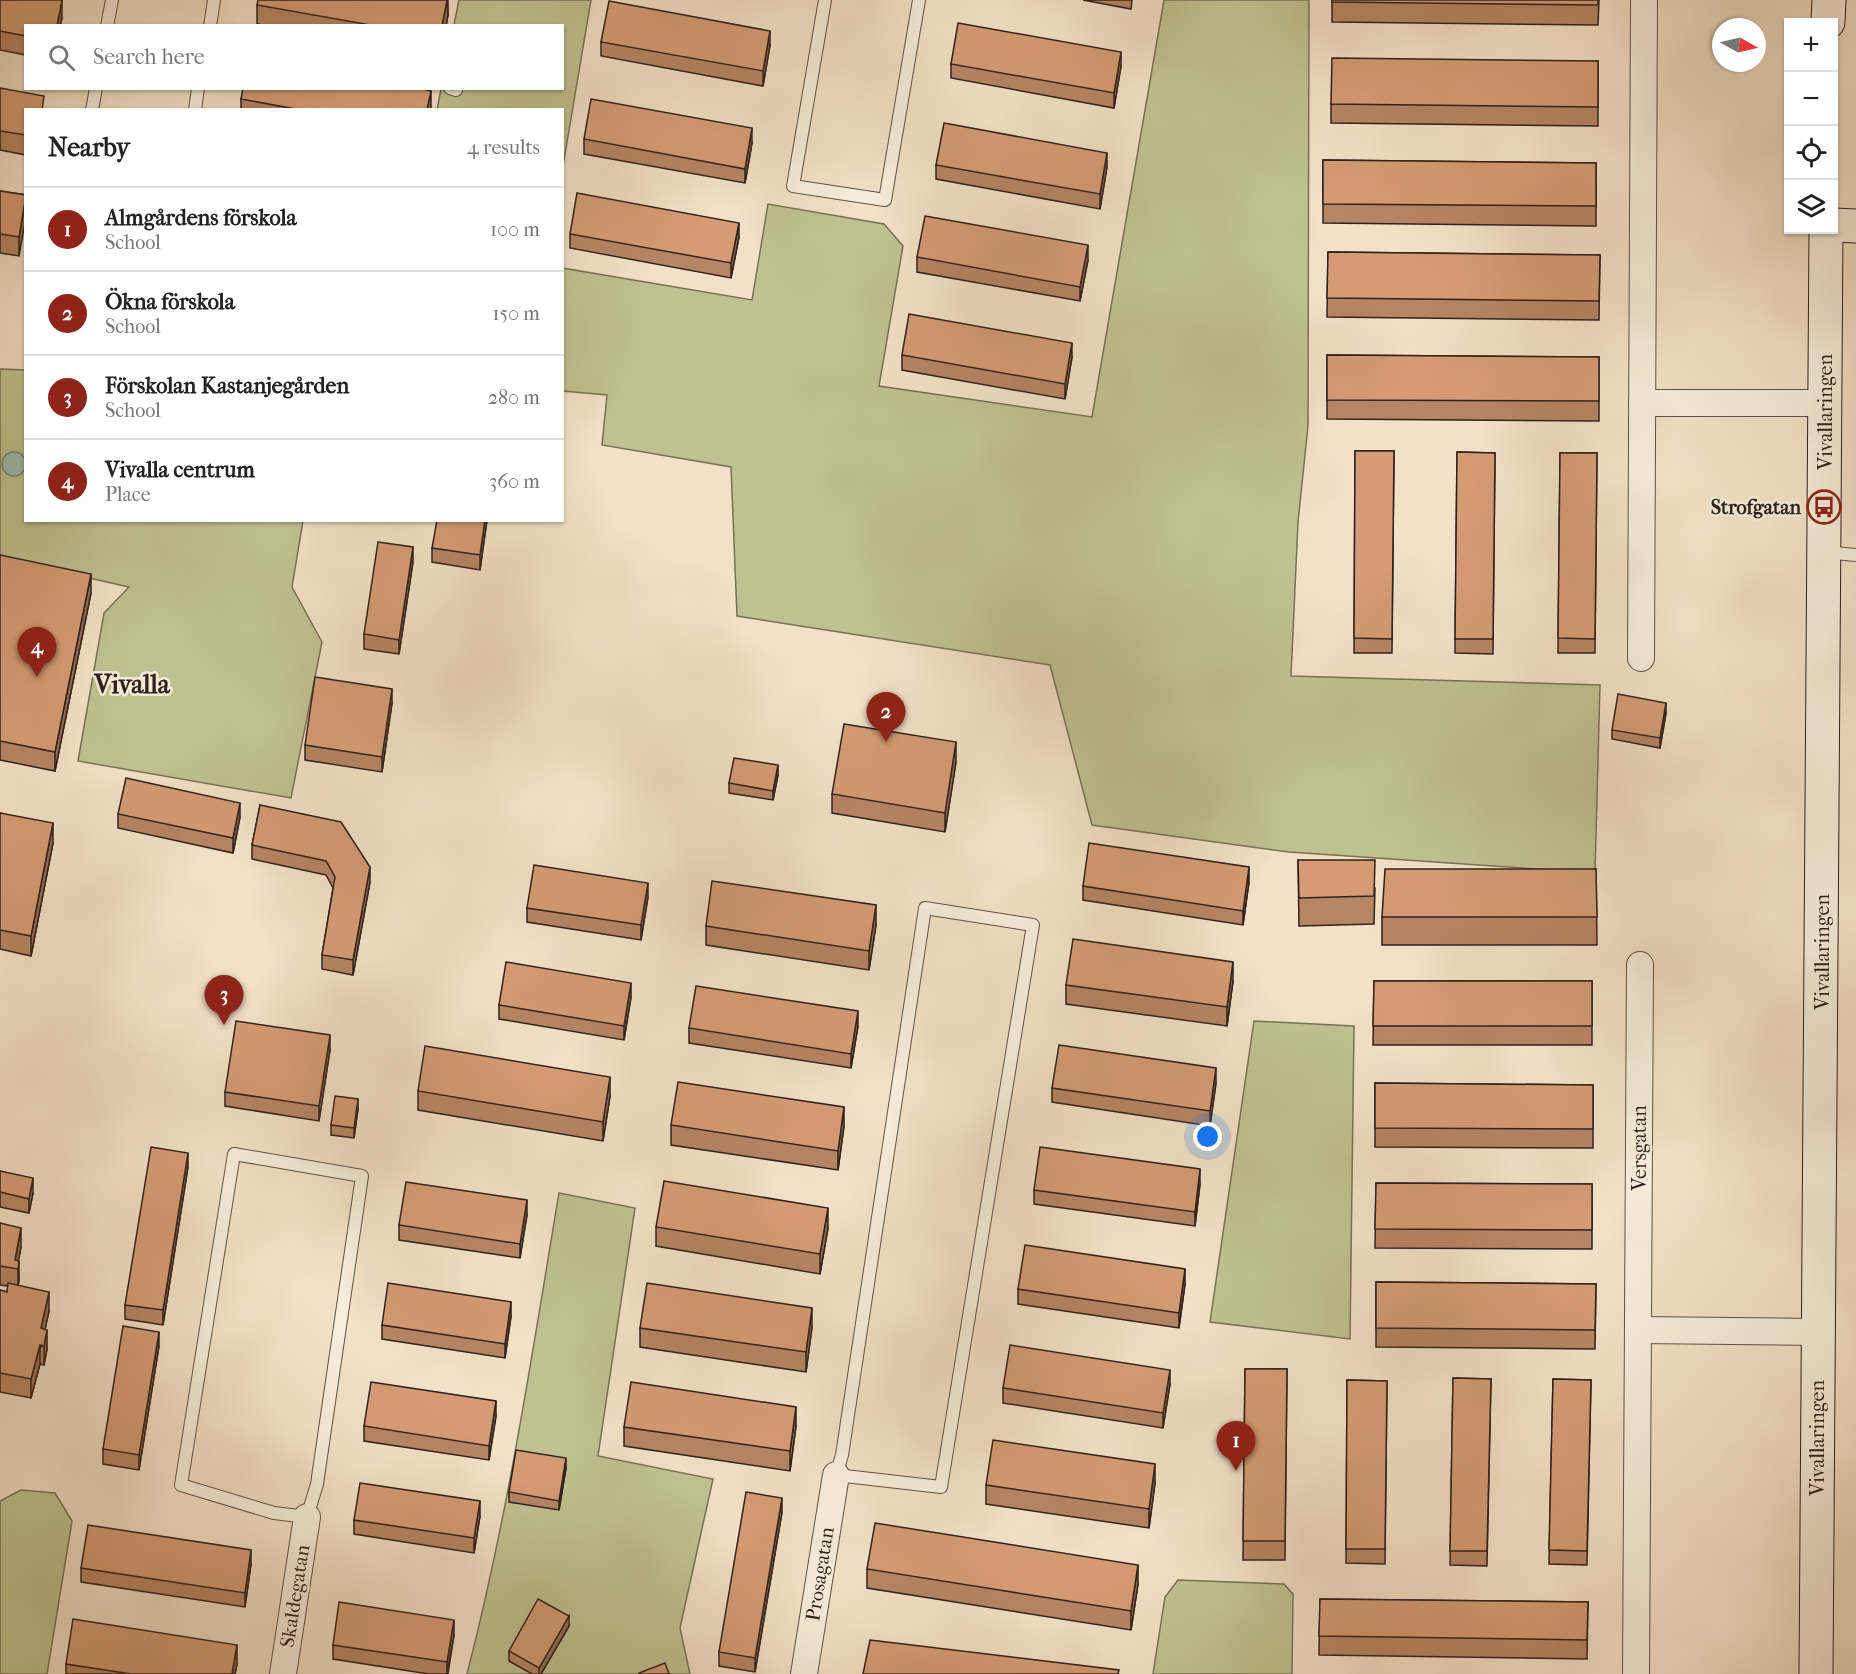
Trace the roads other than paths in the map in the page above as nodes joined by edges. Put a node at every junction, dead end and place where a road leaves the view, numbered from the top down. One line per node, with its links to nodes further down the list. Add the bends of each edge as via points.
1 (112, 0): 8 (lane)
2 (214, 0): 9 (lane)
3 (825, 0): 4 (lane, via 793,186 885,200)
4 (919, 0)
5 (1644, 0): 17 (street)
6 (1828, 0): 7 (street)
7 (1828, 18)
8 (107, 24)
9 (210, 24)
10 (96, 90): 12 (lane)
11 (198, 90): 13 (lane)
12 (92, 108)
13 (195, 108)
14 (1838, 225): 15 (street)
15 (1856, 226)
16 (1826, 234): 18 (street, Vivallaringen)
17 (1642, 403): 18 (street); 20 (street)
18 (1825, 403): 19 (street, Vivallaringen)
19 (1840, 553): 23 (street, Vivallaringen)
20 (1641, 658)
21 (1640, 965): 22 (street, Versgatan)
22 (1638, 1330): 23 (street); 28 (street, Versgatan)
23 (1818, 1332): 29 (street, Vivallaringen)
24 (836, 1475): 24 (lane, via 941,1487 1033,925 925,908 844,1446); 27 (street, Prosagatan)
25 (307, 1517): 25 (lane, via 317,1484 362,1176 234,1154 181,1485 274,1513); 26 (street, Skaldegatan)
26 (283, 1674)
27 (804, 1674)
28 (1636, 1674)
29 (1816, 1674)

